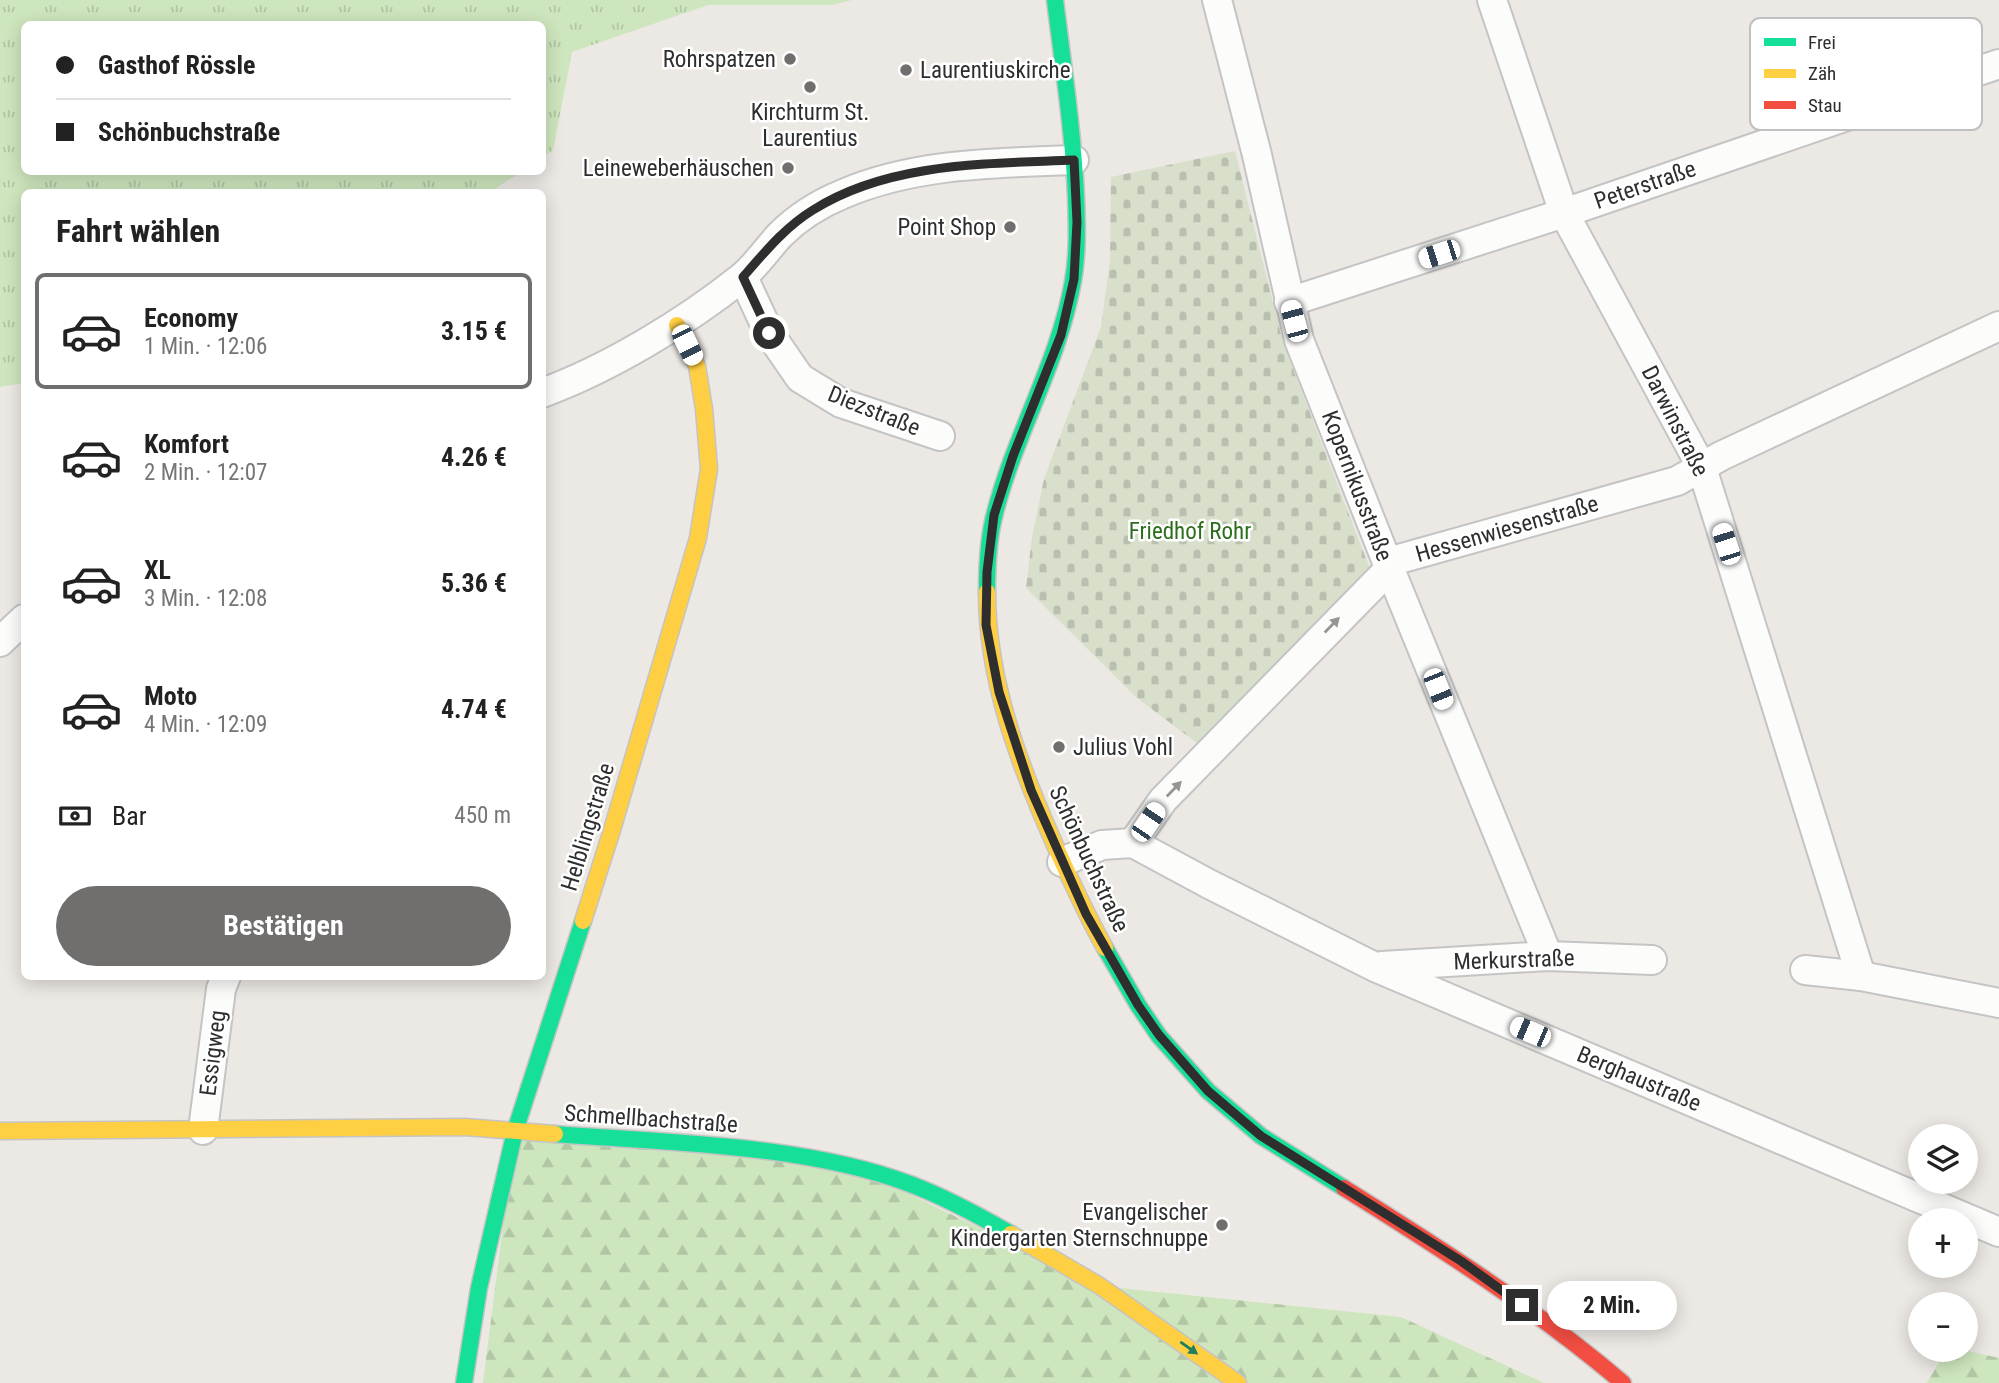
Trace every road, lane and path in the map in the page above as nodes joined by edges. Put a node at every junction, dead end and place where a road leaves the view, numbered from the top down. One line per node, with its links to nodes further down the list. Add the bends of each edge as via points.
1 (1055, 0): 7 (street, Schönbuchstraße)
2 (1217, 0): 10 (street, Kopernikusstraße)
3 (1492, 0): 8 (street, Darwinstraße)
4 (1999, 64): 5 (street, Peterstraße)
5 (1982, 70)
6 (1806, 130): 8 (street, Peterstraße)
7 (1074, 160): 9 (street, via 926,171 842,194 782,233); 20 (street, Schönbuchstraße, via 1074,279 1061,335 994,515 986,625 999,692 1031,790)
8 (1563, 213): 10 (street, Peterstraße); 15 (street, Darwinstraße)
9 (743, 277): 11 (street); 14 (street, Diezstraße, via 769,333 800,378 841,403)
10 (1289, 302): 16 (street, Kopernikusstraße, via 1299,340)
11 (677, 325): 13 (street); 30 (street, Helblingstraße, via 697,366 704,409 709,469 698,538 612,830)
12 (1999, 326): 15 (street, Hessenwiesenstraße)
13 (546, 392)
14 (940, 436)
15 (1702, 468): 16 (street, Hessenwiesenstraße, via 1677,481 1399,559); 25 (street, Darwinstraße)
16 (1389, 568): 19 (street, Hessenwiesenstraße, one-way to 16, via 1163,800); 21 (street, Kopernikusstraße)
17 (21, 622): 18 (street)
18 (0, 642)
19 (1133, 843): 20 (street, via 1102,845); 23 (street, Berghaustraße)
20 (1062, 862): 34 (street, Schönbuchstraße, via 1138,1005 1208,1091 1261,1136 1461,1261)
21 (1548, 956): 22 (street, Merkurstraße); 23 (street, Merkurstraße)
22 (1652, 960)
23 (1375, 967): 31 (street, Berghaustraße)
24 (1805, 970): 25 (street)
25 (1861, 976): 27 (street)
26 (224, 980): 28 (street, Essigweg)
27 (1999, 1003)
28 (203, 1130): 29 (street, Schmellbachstraße); 30 (street, Schmellbachstraße, via 465,1127)
29 (0, 1131)
30 (515, 1131): 32 (street, Helblingstraße, via 479,1288); 33 (street, Schmellbachstraße, one-way to 33, via 753,1150 851,1166 910,1184 971,1211 1100,1286)
31 (1999, 1232)
32 (464, 1383)
33 (1238, 1383)
34 (1623, 1383)

